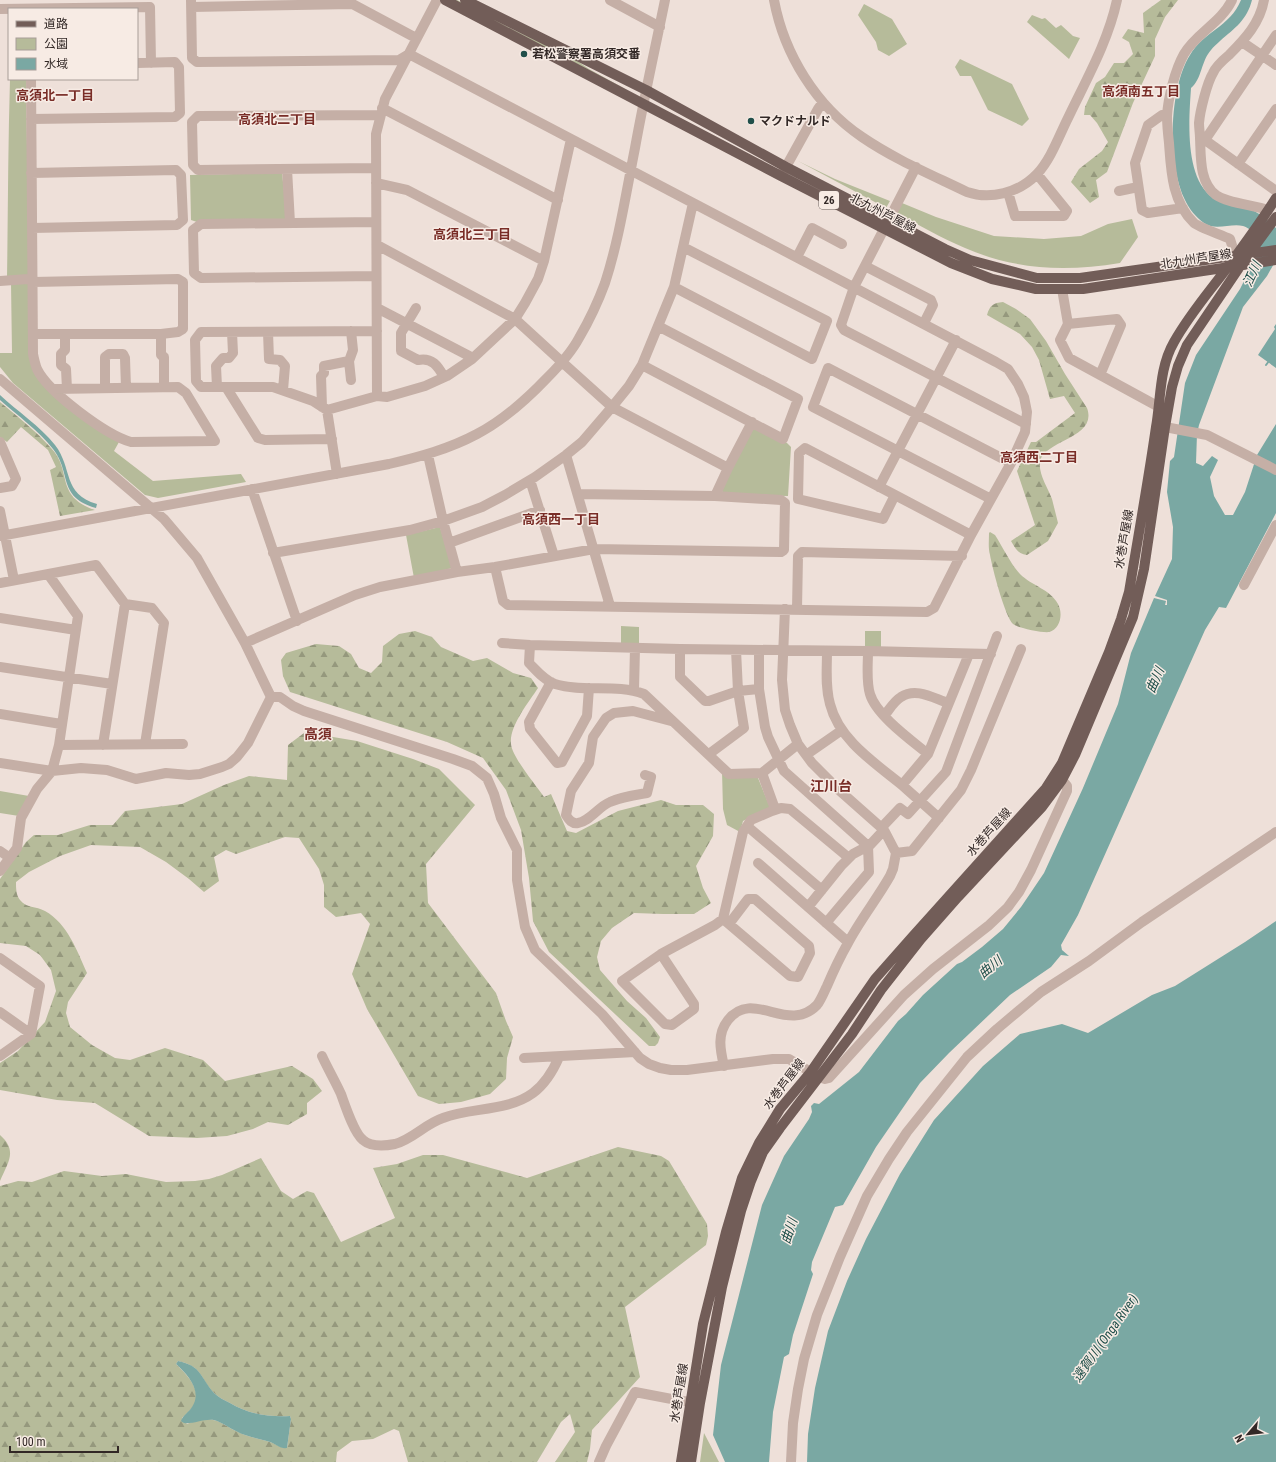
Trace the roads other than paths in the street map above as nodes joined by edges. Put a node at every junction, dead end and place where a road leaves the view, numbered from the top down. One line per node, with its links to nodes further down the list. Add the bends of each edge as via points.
1 (437, 0): 16 (street)
2 (445, 0): 26 (main road, 北九州芦屋線 / 26)
3 (465, 0): 24 (main road, 北九州芦屋線 / 26)
4 (610, 0): 14 (street)
5 (665, 0): 14 (street)
6 (774, 0): 25 (street, via 788,46 810,85)
7 (1117, 0): 40 (street, via 1112,23 1086,82)
8 (1232, 0): 29 (street, via 1220,18 1191,44 1183,55 1172,84)
9 (1264, 0): 17 (street, via 1256,25)
10 (349, 2): 12 (street); 16 (street)
11 (192, 3): 12 (street); 18 (street, via 192,58 197,62 399,60)
12 (244, 3)
13 (90, 8): 21 (street, via 150,7)
14 (660, 27): 24 (street)
15 (1276, 35): 19 (street)
16 (416, 38): 18 (street)
17 (1242, 42): 19 (street); 32 (street, via 1213,73 1199,124)
18 (409, 54): 28 (street); 31 (street)
19 (1262, 55): 22 (street); 32 (street)
20 (138, 63): 21 (street)
21 (150, 63): 30 (street, via 176,62 179,67 180,113 175,117)
22 (1276, 65)
23 (31, 80): 30 (street)
24 (646, 90): 26 (street); 38 (main road, 北九州芦屋線 / 26)
25 (823, 102): 34 (street, via 863,138); 38 (street)
26 (643, 104): 37 (street); 38 (main road, 北九州芦屋線 / 26)
27 (1276, 109): 33 (street)
28 (381, 111): 35 (street, via 376,134); 36 (street, via 198,116 192,122 193,165 198,170); 47 (street)
29 (1167, 116): 42 (street, via 1162,115 1148,125 1135,163); 49 (street, via 1171,174)
30 (31, 119): 39 (street)
31 (571, 139): 37 (street); 47 (street)
32 (1202, 140): 33 (street); 50 (street, via 1200,158 1204,174 1216,195)
33 (1238, 164): 44 (street)
34 (916, 167): 45 (street, via 977,196 993,196); 64 (street)
35 (375, 168): 36 (street); 41 (street)
36 (287, 169): 52 (street)
37 (630, 170): 48 (street); 89 (street, via 614,253 604,284 579,339)
38 (784, 171): 59 (main road, 北九州芦屋線 / 26, via 970,260 1037,278 1080,278); 71 (main road, 北九州芦屋線 / 26, via 951,263 992,279 1036,289)
39 (31, 173): 53 (street); 53 (street, via 176,170 181,175 183,220 177,225)
40 (1037, 174): 45 (street, via 1022,186); 45 (street, via 1067,211 1064,216 1015,216)
41 (376, 183): 51 (street); 63 (street, via 407,190)
42 (1138, 187): 43 (street); 49 (street, via 1142,210 1148,213)
43 (1119, 191)
44 (1276, 191)
45 (1008, 192)
46 (1276, 198): 50 (main road, 水巻芦屋線)
47 (558, 200): 63 (street)
48 (693, 203): 57 (street); 60 (street)
49 (1183, 208): 59 (street, via 1195,224 1230,239)
50 (1271, 216): 54 (main road, 水巻芦屋線)
51 (375, 222): 52 (street); 56 (street)
52 (290, 223): 66 (street, via 201,224 193,230 194,273 201,278)
53 (32, 228): 68 (street)
54 (1256, 237): 59 (main road, 水巻芦屋線); 61 (main road, 水巻芦屋線)
55 (842, 244): 60 (street, via 812,228)
56 (377, 246): 66 (street); 74 (street)
57 (684, 248): 69 (street); 69 (street, via 827,321 812,360)
58 (1276, 250): 61 (main road, 北九州芦屋線 / 26)
59 (1235, 256): 61 (main road, 北九州芦屋線 / 26); 65 (main road, 水巻芦屋線)
60 (797, 258): 70 (street)
61 (1248, 259): 62 (main road, 北九州芦屋線 / 26); 65 (main road, 北九州芦屋線 / 26); 110 (main road, 水巻芦屋線, via 1187,345 1172,387)
62 (1276, 260)
63 (544, 261): 74 (street, via 538,279)
64 (865, 266): 70 (street); 75 (street, via 931,300 934,305)
65 (1227, 268): 71 (main road, 北九州芦屋線 / 26, via 1083,289); 104 (main road, 水巻芦屋線, via 1206,293 1174,342 1161,381)
66 (376, 276): 72 (street)
67 (0, 281): 68 (street, via 28,279)
68 (33, 282): 83 (street); 85 (street, via 178,279 183,282 183,329)
69 (674, 287): 78 (street)
70 (854, 287): 75 (street); 94 (street, via 841,325 844,330)
71 (1062, 289): 77 (street)
72 (377, 308): 76 (street); 80 (street)
73 (416, 308): 76 (street)
74 (515, 319): 87 (street); 89 (street)
75 (924, 323): 86 (street)
76 (406, 324): 87 (street); 92 (street, via 401,333 401,351 418,360 424,359 438,365)
77 (1068, 324): 91 (street, via 1060,340 1069,358); 91 (street, via 1117,319 1121,325)
78 (658, 326): 90 (street); 108 (street, via 798,399 783,439)
79 (351, 331): 80 (street); 82 (street); 88 (street, via 353,350)
80 (377, 331): 103 (street)
81 (232, 332): 82 (street); 97 (street, via 233,353 229,358 223,358 216,366); 97 (street, via 201,332 195,340 196,381 201,387)
82 (268, 332): 102 (street, via 269,359 280,360 285,366)
83 (33, 334): 84 (street); 100 (street, via 33,354 37,369)
84 (65, 334): 85 (street); 101 (street, via 65,350 61,354 62,365 66,369)
85 (161, 334): 96 (street)
86 (956, 340): 94 (street); 109 (street, via 1008,369 1024,397)
87 (474, 358): 92 (street)
88 (350, 360): 95 (street); 106 (street, via 324,366 324,373 321,376)
89 (562, 362): 105 (street); 114 (street, via 502,419 478,434)
90 (642, 365): 105 (street); 108 (street)
91 (1100, 375): 104 (street)
92 (444, 377): 103 (street, via 425,386 387,397)
93 (0, 378): 128 (street)
94 (936, 378): 107 (street); 109 (street)
95 (351, 380)
96 (164, 387): 99 (street); 100 (street, via 178,387 186,393 215,440 131,442 121,439 77,411)
97 (221, 387): 102 (street, via 273,387); 111 (street, via 258,438)
98 (105, 388): 99 (street); 99 (street, via 105,357 109,354 123,354); 101 (street)
99 (126, 388)
100 (54, 389): 101 (street)
101 (67, 389)
102 (283, 390): 106 (street)
103 (377, 396): 106 (street)
104 (1159, 406): 225 (main road, 水巻芦屋線, via 1129,592 1109,652 1062,763 1046,788 875,979)
105 (612, 407): 115 (street, via 582,442); 117 (street)
106 (324, 408): 111 (street)
107 (917, 415): 113 (street); 113 (street, via 828,368 814,407); 116 (street)
108 (752, 422): 117 (street)
109 (1026, 424): 116 (street)
110 (1168, 428): 118 (street, via 1207,435); 195 (main road, 水巻芦屋線, via 1144,569 1133,617)
111 (332, 439): 119 (street)
112 (0, 442): 122 (street, via 16,478 12,486)
113 (898, 451): 121 (street); 127 (street)
114 (428, 455): 119 (street); 131 (street)
115 (566, 455): 120 (street); 124 (street)
116 (1011, 463): 127 (street)
117 (728, 468): 126 (street)
118 (1276, 470)
119 (338, 474): 123 (street)
120 (530, 480): 129 (street); 131 (street, via 482,507)
121 (879, 487): 125 (street); 125 (street, via 805,448 799,453 798,499 884,519)
122 (0, 488)
123 (252, 489): 128 (street); 137 (street)
124 (578, 494): 126 (street); 136 (street)
125 (895, 495): 134 (street)
126 (715, 496): 136 (street, via 781,500 785,503 784,550 781,552)
127 (991, 499): 134 (street)
128 (149, 507): 133 (street); 154 (street, via 164,519 197,558)
129 (540, 510): 135 (street); 138 (street)
130 (0, 511): 133 (street)
131 (443, 521): 135 (street); 137 (street, via 410,530)
132 (1276, 525): 145 (street)
133 (2, 535): 143 (street)
134 (971, 535): 139 (street)
135 (449, 543): 141 (street)
136 (594, 548): 138 (street); 147 (street)
137 (273, 553): 151 (street)
138 (554, 556): 140 (street)
139 (962, 556): 149 (street, via 934,608 927,612); 149 (street, via 802,552 798,556)
140 (495, 567): 141 (street); 147 (street, via 503,601 508,604)
141 (457, 572): 151 (street, via 380,587)
142 (48, 574): 143 (street); 146 (street, via 96,565); 152 (street, via 78,616)
143 (14, 580): 144 (street)
144 (0, 583)
145 (1244, 585)
146 (125, 604): 170 (street); 183 (street, via 152,608 164,623)
147 (610, 606): 148 (street)
148 (785, 609): 149 (street); 162 (street)
149 (797, 609)
150 (0, 618): 152 (street)
151 (296, 621): 154 (street)
152 (76, 630): 168 (street)
153 (997, 636): 166 (street)
154 (245, 643): 175 (street)
155 (502, 643): 156 (street)
156 (530, 645): 157 (street); 169 (street, via 529,663)
157 (636, 648): 158 (street); 173 (street)
158 (680, 649): 160 (street); 174 (street, via 680,677 704,701)
159 (1021, 649): 199 (street, via 971,770 961,790)
160 (736, 650): 161 (street); 174 (street)
161 (759, 650): 162 (street); 172 (street)
162 (782, 650): 163 (street); 185 (street, via 786,710)
163 (827, 651): 164 (street); 181 (street, via 827,690 830,705)
164 (868, 651): 165 (street); 178 (street, via 870,695 876,708)
165 (969, 654): 166 (street); 176 (street)
166 (991, 654): 197 (street, via 946,772)
167 (0, 667): 168 (street)
168 (69, 677): 170 (street); 180 (street)
169 (551, 682): 171 (street, via 572,688); 171 (street, via 529,722 530,729 557,763 562,762 587,716)
170 (112, 684): 182 (street)
171 (589, 688): 173 (street)
172 (759, 689): 174 (street); 190 (street, via 765,726)
173 (634, 690): 179 (street, via 644,694)
174 (738, 691): 187 (street, via 744,728)
175 (271, 697): 192 (street, via 248,743 229,764 214,770 189,775 166,773 136,779 107,770 81,768); 219 (street, via 280,697 304,711 472,766 486,778 517,850 517,880 525,926 535,950 602,1014)
176 (948, 704): 178 (street, via 912,692 900,698); 188 (street)
177 (0, 714): 180 (street)
178 (884, 716): 188 (street)
179 (673, 722): 187 (street); 194 (street, via 633,711 614,713 606,718 593,737 589,763 571,791 566,815 569,821 579,823 609,802 647,793 651,777)
180 (62, 724): 186 (street)
181 (842, 730): 189 (street); 196 (street)
182 (103, 744): 183 (street); 186 (street)
183 (145, 744): 184 (street)
184 (183, 744)
185 (798, 744): 189 (street); 190 (street)
186 (59, 745): 192 (street)
187 (709, 754): 193 (street, via 729,774)
188 (928, 754): 196 (street)
189 (806, 755): 201 (street, via 840,791)
190 (779, 759): 193 (street); 203 (street, via 784,771)
191 (0, 762): 192 (street)
192 (52, 771): 206 (street, via 37,789 22,818 17,848)
193 (762, 773): 198 (street)
194 (645, 775)
195 (1062, 780): 225 (main road, 水巻芦屋線, via 1042,807 921,940 881,990 852,1034); 225 (street, via 1067,786 1063,802 1031,870 1008,907 904,995 829,1078)
196 (902, 786): 197 (street)
197 (920, 801): 199 (street); 201 (street, via 908,814 900,808)
198 (775, 809): 200 (street, via 751,820); 207 (street, via 790,810)
199 (939, 818): 205 (street, via 912,851)
200 (747, 826): 210 (street); 212 (street)
201 (883, 829): 203 (street); 205 (street)
202 (1276, 832): 229 (street, via 1142,922 1089,962 1041,992 967,1058 904,1137 867,1196 817,1315 798,1389)
203 (868, 846): 207 (street); 213 (street, via 869,872)
204 (0, 851): 206 (street)
205 (896, 853): 214 (street, via 890,876)
206 (10, 858): 209 (street)
207 (849, 858): 210 (street)
208 (758, 863): 211 (street)
209 (0, 871)
210 (822, 890): 211 (street)
211 (808, 907): 213 (street)
212 (726, 922): 212 (street, via 748,899 755,899 809,946 810,953 798,976 790,976); 215 (street, via 715,925)
213 (826, 923): 214 (street)
214 (848, 942): 224 (street, via 819,1003 810,1011 792,1016 745,1008 731,1016 720,1037)
215 (661, 954): 215 (street, via 622,981 665,1024 672,1025 694,1009 694,1004)
216 (0, 958): 218 (street, via 40,986)
217 (0, 1012): 218 (street)
218 (31, 1034): 220 (street)
219 (635, 1052): 222 (street); 224 (street, via 649,1064 671,1070)
220 (0, 1056)
221 (322, 1056): 222 (street, via 358,1135 372,1145 380,1146 395,1144 443,1118 513,1103 532,1094 553,1071)
222 (559, 1057): 223 (street)
223 (524, 1058)
224 (724, 1066): 225 (street, via 789,1058)
225 (814, 1075): 226 (main road, 水巻芦屋線, via 780,1109 742,1178 703,1324)
226 (695, 1402): 227 (main road, 水巻芦屋線); 228 (street, via 635,1392)
227 (686, 1459)
228 (599, 1462)
229 (791, 1462)

